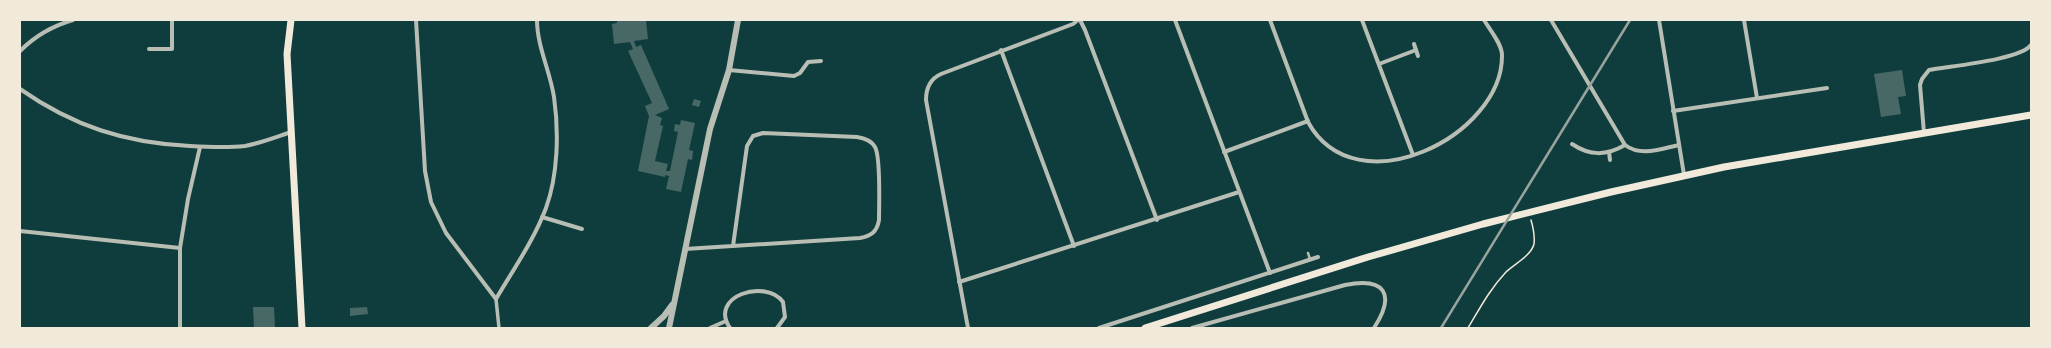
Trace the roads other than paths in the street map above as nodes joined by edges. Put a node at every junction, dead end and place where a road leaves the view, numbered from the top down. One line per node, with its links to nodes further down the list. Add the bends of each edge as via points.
1 (73, 20): 20 (street, via 38,35)
2 (172, 20): 17 (street, via 172,49)
3 (291, 20): 31 (main road, via 287,54)
4 (416, 20): 56 (street, via 425,171 431,202 446,233)
5 (537, 20): 43 (street, via 537,32 550,78 555,115 554,170)
6 (738, 20): 24 (street)
7 (1079, 20): 18 (street); 44 (street)
8 (1175, 20): 37 (street)
9 (1270, 20): 30 (street)
10 (1362, 20): 23 (street)
11 (1484, 20): 39 (street, via 1500,47 1502,56 1490,94 1478,111 1457,132)
12 (1551, 20): 34 (street)
13 (1659, 20): 28 (street)
14 (1744, 20): 27 (street)
15 (1414, 44): 19 (street)
16 (2031, 45): 32 (street, via 2013,56 1929,70 1920,85)
17 (149, 49)
18 (1001, 50): 48 (street); 55 (street, via 938,76 930,83 926,93)
19 (1416, 50): 21 (street); 23 (street)
20 (20, 51)
21 (1418, 56)
22 (821, 61): 24 (street, via 808,62 800,73 794,76)
23 (1379, 64): 39 (street)
24 (729, 70): 50 (street, via 710,129)
25 (1827, 88): 27 (street)
26 (20, 89): 36 (street, via 68,118 113,135 138,141)
27 (1757, 98): 28 (street)
28 (1673, 111): 35 (street)
29 (2031, 115): 32 (main road)
30 (1308, 121): 37 (street); 39 (street, via 1323,142 1354,160 1384,162)
31 (291, 132): 36 (street, via 245,146); 60 (main road)
32 (1924, 133): 41 (main road)
33 (1572, 144): 38 (street, via 1584,152)
34 (1625, 145): 35 (street, via 1642,152); 38 (street)
35 (1678, 146): 41 (street)
36 (200, 147): 49 (street)
37 (1224, 152): 42 (street)
38 (1609, 152): 40 (street)
39 (1413, 155)
40 (1610, 160)
41 (1684, 175): 69 (main road, via 1483,224 1368,257)
42 (1239, 192): 44 (street); 54 (street)
43 (542, 216): 45 (street); 56 (street)
44 (1157, 220): 48 (street)
45 (582, 229)
46 (20, 231): 49 (street)
47 (733, 246): 47 (street, via 860,238 873,234 879,216 878,156 874,145 866,139 856,137 763,133 753,136 746,146); 50 (street)
48 (1074, 246): 55 (street)
49 (180, 248): 59 (street)
50 (684, 249): 57 (street)
51 (1308, 253): 53 (lane)
52 (1318, 256): 53 (street)
53 (1310, 259): 54 (street)
54 (1270, 273): 68 (street)
55 (959, 282): 67 (street)
56 (496, 299): 61 (street)
57 (674, 302): 62 (street); 63 (street)
58 (726, 321): 64 (street); 65 (street); 66 (street, via 726,306 734,297 746,293 765,292 777,295 785,305 785,317)
59 (180, 328)
60 (302, 328)
61 (499, 328)
62 (652, 328)
63 (669, 328)
64 (710, 328)
65 (730, 328)
66 (777, 328)
67 (968, 328)
68 (1099, 328)
69 (1145, 328)
70 (1192, 328): 71 (street, via 1233,315 1369,282 1379,287 1386,304 1384,313)
71 (1374, 328)

